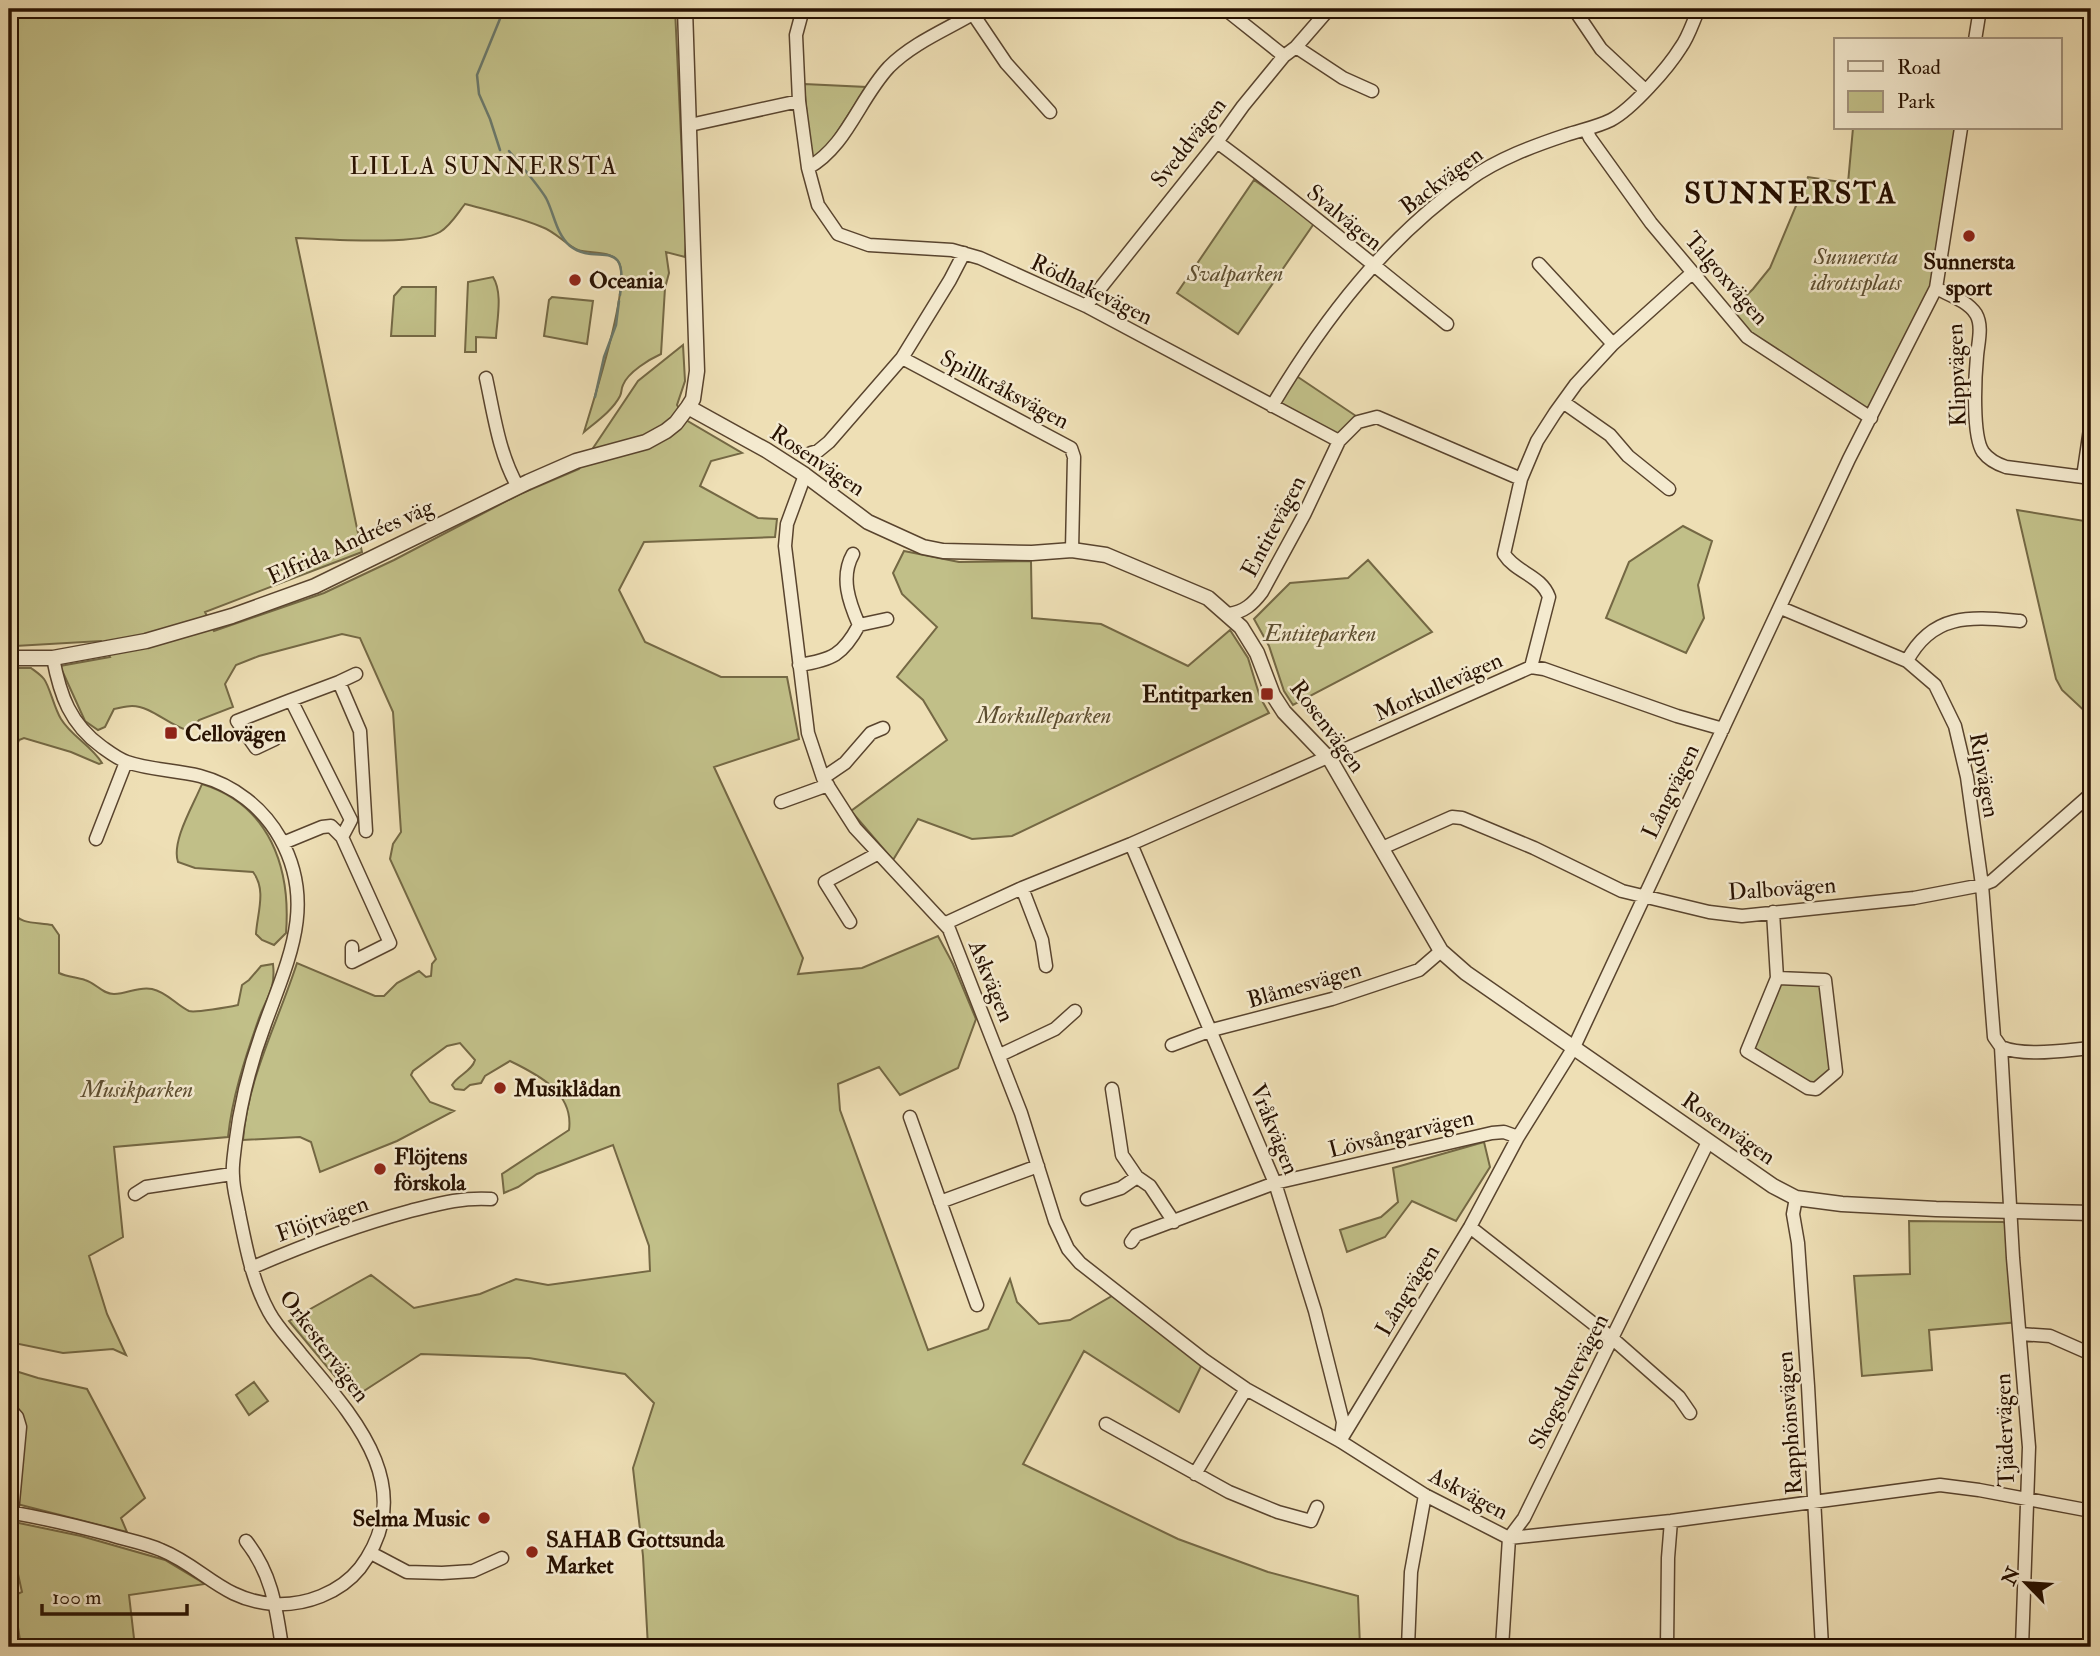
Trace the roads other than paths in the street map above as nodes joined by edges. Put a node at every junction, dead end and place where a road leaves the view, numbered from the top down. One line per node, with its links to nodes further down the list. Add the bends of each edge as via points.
1 (685, 9): 16 (street)
2 (803, 9): 14 (street, Rödhakevägen, via 796,35)
3 (1225, 9): 11 (street)
4 (1329, 9): 10 (street, Sveddvägen)
5 (1574, 9): 12 (street, via 1601,50)
6 (1699, 9): 12 (street, Backvägen, via 1682,46)
7 (1980, 9): 9 (street)
8 (977, 11): 15 (street, via 1006,63); 20 (street, via 923,41 891,66 835,147)
9 (1976, 38)
10 (1296, 47): 11 (street, Sveddvägen); 13 (street)
11 (1284, 56): 19 (street, Sveddvägen)
12 (1645, 90): 17 (street, Backvägen, via 1623,113)
13 (1372, 91)
14 (799, 101): 16 (street); 20 (street, Rödhakevägen)
15 (1051, 112)
16 (690, 125): 33 (street, via 697,371)
17 (1586, 130): 23 (street, Backvägen, via 1532,147 1484,170 1441,200); 24 (street, Talgoxvägen)
18 (1961, 130): 25 (street, Långvägen)
19 (1217, 142): 23 (street, Svalvägen); 26 (street, Sveddvägen)
20 (808, 168): 21 (street, Rödhakevägen, via 818,205 838,234 869,245)
21 (964, 253): 26 (street, Rödhakevägen); 29 (street)
22 (1539, 264): 28 (street)
23 (1371, 265): 27 (street, Svalvägen); 32 (street, Backvägen, via 1314,338)
24 (1692, 273): 28 (street); 34 (street, Talgoxvägen, via 1747,337)
25 (1936, 288): 34 (street, Långvägen); 39 (street, Klippvägen, via 1960,300 1978,317 1975,382 1983,452 2006,467)
26 (1086, 306): 32 (street, Rödhakevägen)
27 (1447, 324)
28 (1613, 344): 31 (street)
29 (902, 358): 37 (street, via 829,443); 43 (street, Spillkråksvägen, via 1071,448)
30 (486, 378): 41 (street, via 501,449)
31 (1563, 402): 40 (street, via 1537,441); 42 (street, via 1610,435)
32 (1272, 406): 36 (street, Rödhakevägen)
33 (688, 407): 38 (street, Rosenvägen); 41 (street, Elfrida Andrées väg, via 676,423 646,442 576,461)
34 (1871, 418): 45 (street, Långvägen)
35 (2091, 422): 39 (street)
36 (1339, 441): 40 (street, via 1358,422 1377,417); 46 (street, Entitevägen, via 1262,592 1255,602)
37 (811, 453)
38 (805, 475): 43 (street, Rosenvägen, via 868,522 923,547 969,552); 53 (street, via 787,524 785,546)
39 (2087, 478)
40 (1521, 479): 54 (street, via 1504,554 1539,581 1549,597)
41 (517, 486): 50 (street, Elfrida Andrées väg, via 315,586 146,641)
42 (1669, 489)
43 (1072, 550): 46 (street, Rosenvägen, via 1118,558 1201,594)
44 (853, 554): 49 (street, via 847,566 848,600)
45 (1781, 608): 52 (street, Ripvägen); 59 (street, Långvägen)
46 (1229, 614): 61 (street, Rosenvägen, via 1257,653 1284,712)
47 (887, 619): 49 (street)
48 (2020, 621): 52 (street, via 1956,619 1928,632)
49 (859, 625): 53 (street, via 840,653)
50 (54, 658): 51 (street, Elfrida Andrées väg); 62 (street, Orkestervägen, via 62,697 73,718 87,736)
51 (9, 659)
52 (1907, 661): 73 (street, Ripvägen, via 1935,685 1955,726)
53 (799, 665): 63 (street, via 808,733)
54 (1531, 667): 59 (street, Morkullevägen); 61 (street, Morkullevägen)
55 (356, 674): 56 (street)
56 (339, 682): 57 (street); 66 (street, via 360,731)
57 (291, 700): 60 (street, via 237,721 257,748); 67 (street, via 351,820)
58 (883, 728): 63 (street, via 871,733)
59 (1723, 729): 75 (street, Långvägen)
60 (275, 739)
61 (1326, 757): 70 (street, Morkullevägen); 71 (street, Rosenvägen)
62 (126, 762): 68 (street); 69 (street, Orkestervägen, via 201,776 232,789 259,809)
63 (826, 781): 65 (street); 72 (street)
64 (2091, 794): 73 (street, Dalbovägen)
65 (781, 802)
66 (366, 831)
67 (342, 837): 69 (street, via 331,826); 79 (street, via 390,943 352,961)
68 (96, 839)
69 (283, 843): 95 (street, Orkestervägen, via 297,885 297,932 250,1067)
70 (1131, 844): 74 (street, Morkullevägen); 84 (street, Vråkvägen)
71 (1382, 848): 75 (street, Dalbovägen, via 1452,817 1462,818); 80 (street, Rosenvägen)
72 (877, 854): 77 (street, via 825,882); 78 (street)
73 (1982, 886): 76 (street, Dalbovägen, via 1914,898); 87 (street, Ripvägen, via 1993,1027)
74 (1022, 888): 78 (street, Morkullevägen); 81 (street, via 1042,940)
75 (1643, 897): 76 (street, Dalbovägen, via 1742,916); 86 (street, Långvägen)
76 (1773, 912): 82 (street)
77 (850, 922)
78 (946, 923): 89 (street, Askvägen)
79 (352, 947)
80 (1441, 951): 84 (street, Blåmesvägen, via 1419,970 1332,999); 86 (street, Rosenvägen)
81 (1046, 966)
82 (1777, 978): 82 (street, via 1825,980 1836,1072 1816,1089 1747,1051)
83 (1075, 1011): 89 (street, Askvägen, via 1055,1029)
84 (1212, 1030): 85 (street, Blåmesvägen); 97 (street, Vråkvägen)
85 (1172, 1045)
86 (1574, 1047): 92 (street, Långvägen); 93 (street, Rosenvägen)
87 (2001, 1048): 88 (street); 103 (street, Ripvägen)
88 (2091, 1048)
89 (1000, 1055): 94 (street, Askvägen)
90 (1112, 1089): 96 (street, via 1122,1155)
91 (910, 1117): 102 (street)
92 (1518, 1138): 97 (street, Lövsångarvägen, via 1492,1133); 106 (street, Långvägen)
93 (1708, 1142): 99 (street, Rosenvägen); 111 (street, Skogsduvevägen)
94 (1038, 1167): 102 (street); 113 (street, Askvägen, via 1055,1220 1074,1257)
95 (232, 1174): 98 (street, via 146,1186); 108 (street, Orkestervägen)
96 (1138, 1177): 101 (street); 105 (street, via 1150,1186)
97 (1275, 1183): 105 (street, Lövsångarvägen); 117 (street, Vråkvägen, via 1318,1322 1343,1422)
98 (135, 1194)
99 (1796, 1198): 103 (street, Rosenvägen); 121 (street, Rapphönsvägen, via 1793,1214)
100 (491, 1199): 108 (street, Flöjtvägen, via 461,1199 375,1220)
101 (1087, 1199)
102 (940, 1202): 109 (street)
103 (2011, 1211): 104 (street, Rosenvägen); 110 (street, Tjädervägen)
104 (2091, 1213)
105 (1174, 1222): 107 (street, Lövsångarvägen, via 1136,1235)
106 (1470, 1227): 111 (street); 117 (street, Långvägen)
107 (1131, 1242)
108 (251, 1268): 129 (street, Orkestervägen, via 269,1313 368,1439 384,1495 383,1518)
109 (977, 1305)
110 (2020, 1334): 112 (street, via 2050,1336); 122 (street, Tjädervägen, via 2029,1447)
111 (1613, 1339): 115 (street, via 1679,1397); 127 (street, Skogsduvevägen, via 1524,1518)
112 (2091, 1354)
113 (1246, 1389): 117 (street, Askvägen); 119 (street)
114 (9, 1408): 118 (street, via 20,1427)
115 (1690, 1413)
116 (1107, 1424): 119 (street)
117 (1340, 1441): 120 (street, Askvägen)
118 (14, 1449): 125 (street)
119 (1195, 1474): 123 (street, via 1278,1512 1311,1521)
120 (1425, 1494): 127 (street, Askvägen); 133 (street, via 1411,1572)
121 (1815, 1500): 122 (street, Askvägen, via 1940,1485); 126 (street, Askvägen); 136 (street, Rapphönsvägen)
122 (2028, 1500): 124 (street, Askvägen); 137 (street, Tjädervägen)
123 (1317, 1507)
124 (2091, 1511)
125 (10, 1512): 131 (street, Orkestervägen, via 163,1550 228,1592)
126 (1671, 1521): 127 (street, Askvägen); 135 (street)
127 (1509, 1538): 134 (street)
128 (246, 1541): 131 (street, via 261,1560)
129 (371, 1553): 130 (street, via 407,1572 473,1571); 131 (street, Orkestervägen, via 339,1587 295,1604)
130 (502, 1558)
131 (276, 1604): 132 (street)
132 (282, 1647)
133 (1408, 1647)
134 (1502, 1647)
135 (1667, 1647)
136 (1822, 1647)
137 (2022, 1647)

